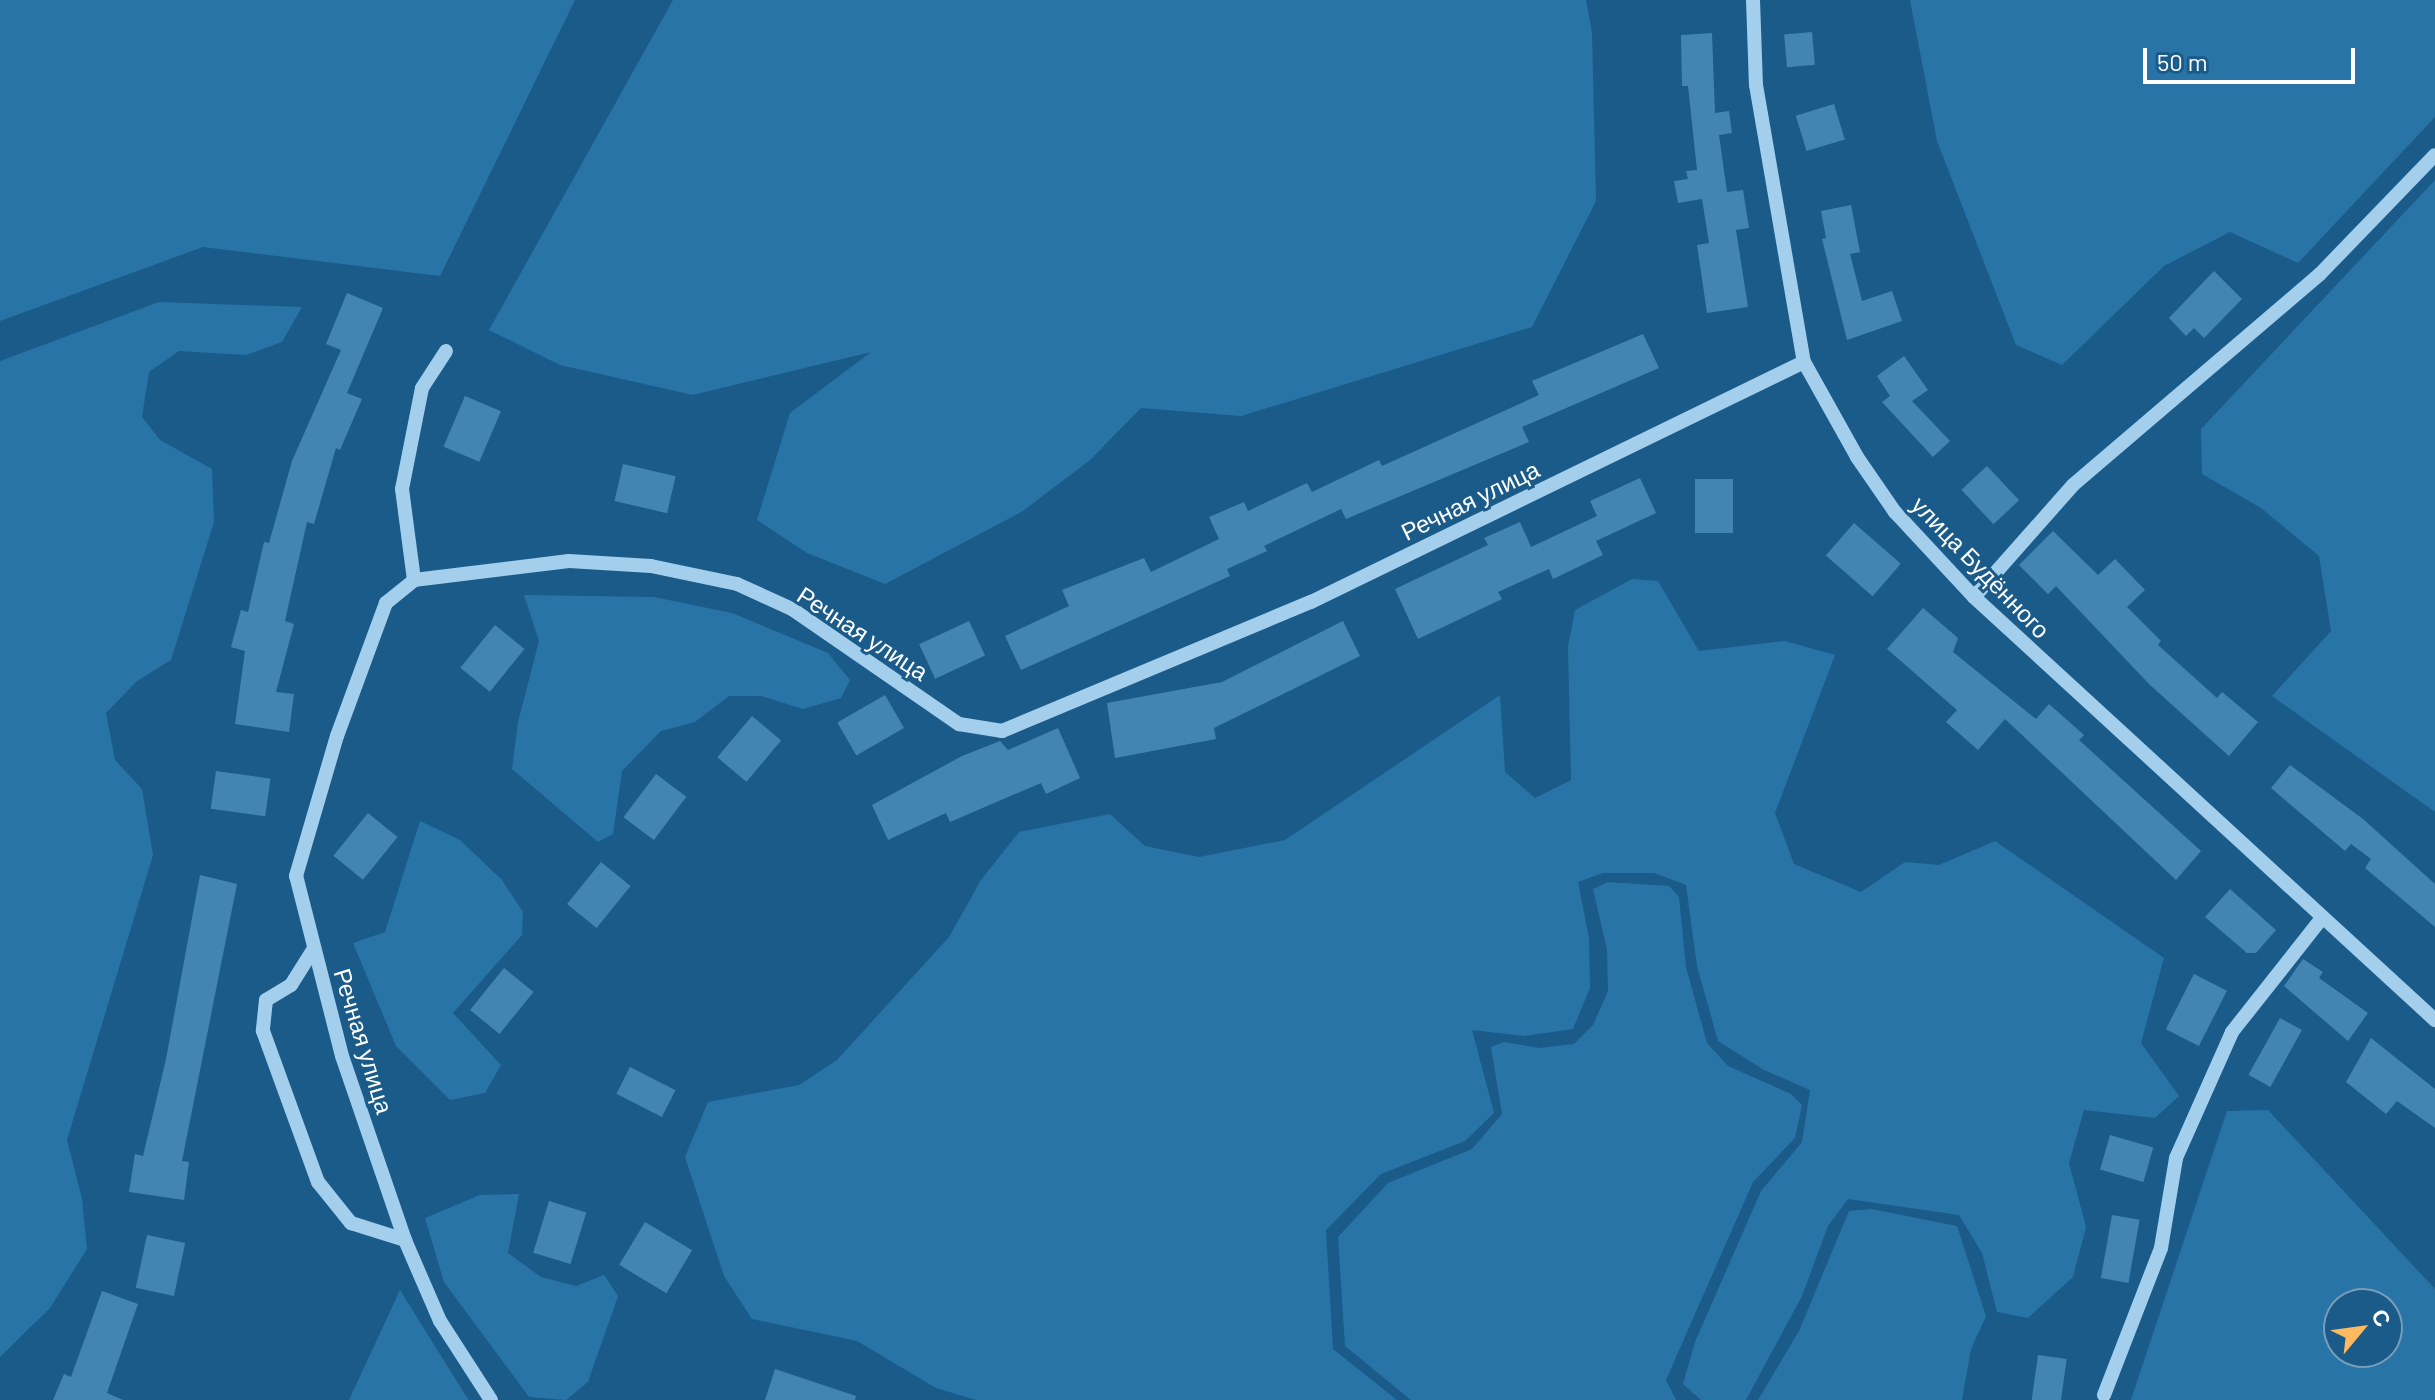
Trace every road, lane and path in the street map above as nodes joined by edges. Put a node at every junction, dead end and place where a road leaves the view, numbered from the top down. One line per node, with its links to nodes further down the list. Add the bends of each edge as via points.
1 (1753, 0): 4 (street, улица Будённого, via 1756,85)
2 (2435, 155): 6 (street, via 2320,274 2073,485)
3 (446, 351): 5 (street, via 422,388 402,489)
4 (1804, 362): 5 (street, Речная улица, via 1311,602 1002,731 959,724 792,609 737,584 651,566 569,561); 6 (street, улица Будённого, via 1825,406 1895,512)
5 (414, 580): 8 (street, Речная улица, via 386,603 337,736 296,876)
6 (1974, 597): 7 (street, улица Будённого)
7 (2322, 918): 9 (street, улица Будённого); 11 (street, via 2232,1032 2176,1158 2161,1248)
8 (313, 950): 10 (street, Речная улица, via 342,1056); 10 (street, via 291,985 266,1000 263,1031 318,1182 351,1223)
9 (2435, 1020)
10 (405, 1240): 12 (street, Речная улица, via 440,1321)
11 (2104, 1395)
12 (491, 1400)

